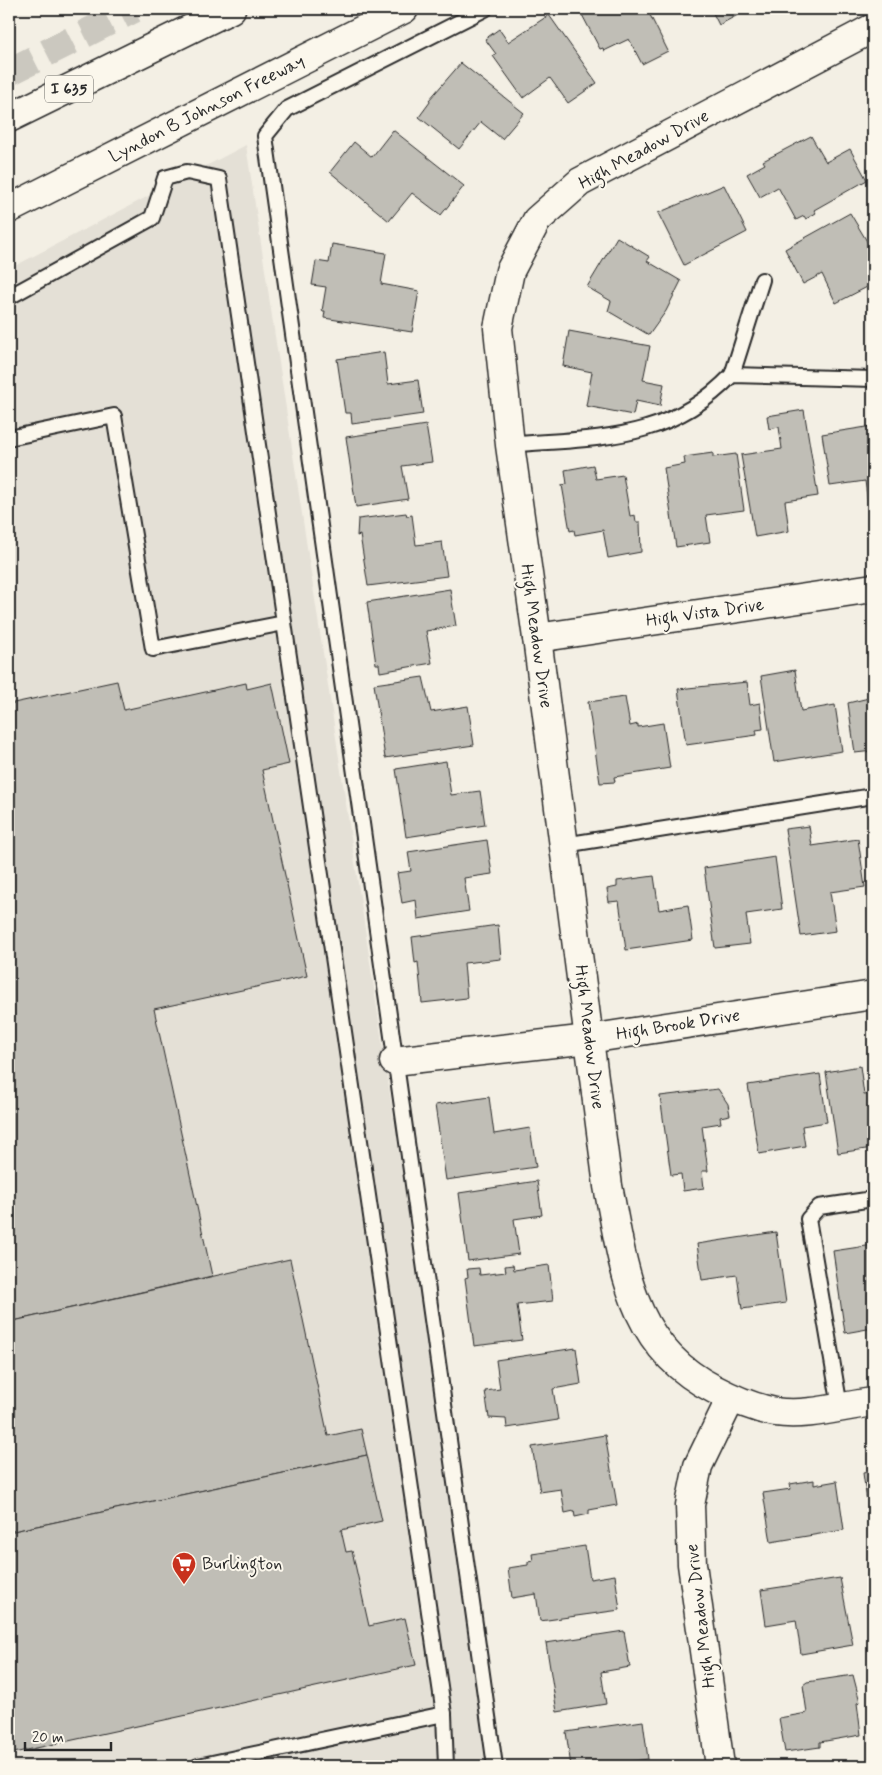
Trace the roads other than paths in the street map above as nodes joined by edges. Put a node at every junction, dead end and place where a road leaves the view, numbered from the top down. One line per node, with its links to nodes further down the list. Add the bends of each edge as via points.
1 (231, 9): 5 (main road, I 635)
2 (404, 9): 6 (main road, Lyndon B Johnson Freeway)
3 (485, 9): 20 (lane, via 287,109 265,136)
4 (873, 28): 12 (main road, High Meadow Drive, via 580,182 537,220 510,271 498,328)
5 (9, 118)
6 (9, 209)
7 (762, 280): 9 (lane)
8 (9, 297): 14 (lane, via 152,218 165,178 187,172 219,179)
9 (732, 375): 10 (lane); 12 (lane, via 718,390 684,414 646,430)
10 (873, 379)
11 (9, 438): 14 (lane, via 114,416 153,649)
12 (510, 445): 15 (main road, High Meadow Drive)
13 (873, 588): 15 (main road, High Vista Drive)
14 (284, 623): 25 (lane)
15 (537, 638): 17 (main road, High Meadow Drive)
16 (873, 796): 17 (lane)
17 (564, 846): 19 (main road, High Meadow Drive)
18 (873, 996): 19 (main road, High Brook Drive)
19 (589, 1039): 20 (main road, High Brook Drive); 22 (main road, High Meadow Drive, via 608,1186 622,1263 642,1320 660,1348 676,1364)
20 (394, 1061): 28 (lane)
21 (873, 1199): 24 (lane, via 819,1207 808,1219)
22 (731, 1398): 24 (main road, High Meadow Drive, via 775,1412); 29 (main road, High Meadow Drive, via 698,1466 690,1505 692,1564)
23 (873, 1402): 24 (main road, High Meadow Drive)
24 (840, 1407)
25 (444, 1714): 26 (lane); 27 (lane)
26 (198, 1766)
27 (446, 1766)
28 (495, 1766)
29 (720, 1766)

